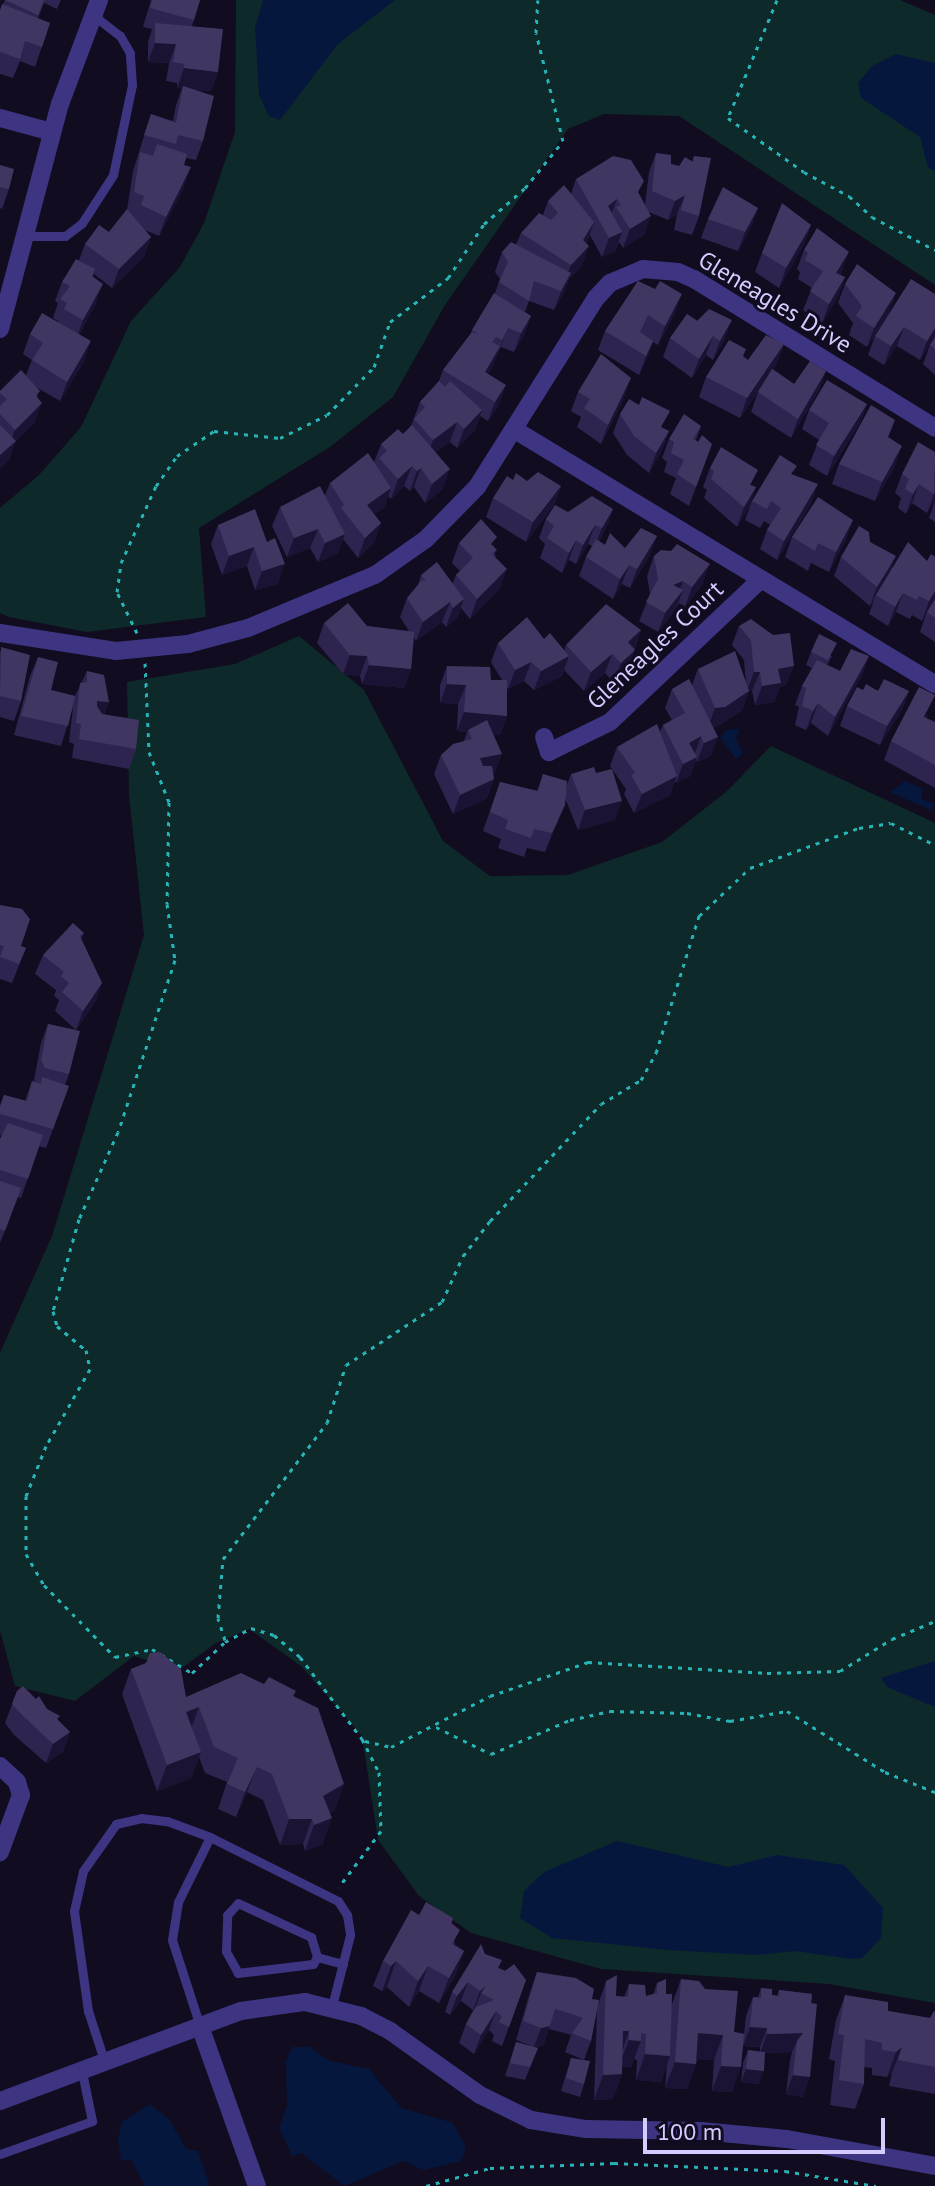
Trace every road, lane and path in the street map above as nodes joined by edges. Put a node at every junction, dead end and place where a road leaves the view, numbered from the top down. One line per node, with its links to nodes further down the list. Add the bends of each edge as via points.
1 (538, 0): 13 (path, via 536,33 563,141 525,188 484,224 448,278 390,322 374,367 327,415 280,438 214,431 177,456 156,486 117,580 120,602 133,620)
2 (777, 0): 7 (path, via 728,118 804,172 849,196 872,217)
3 (95, 7): 5 (street); 6 (lane, via 130,53 132,85 113,175 82,223 65,236)
4 (0, 118): 5 (street)
5 (52, 132): 6 (street)
6 (25, 236): 8 (street)
7 (935, 250)
8 (0, 329)
9 (935, 428): 10 (street, Gleneagles Drive, via 694,279 660,269 625,275 596,298)
10 (515, 430): 11 (street); 13 (street, Gleneagles Drive, via 454,513 375,575 223,636)
11 (760, 580): 14 (street); 15 (street, Gleneagles Court, via 610,722 549,752)
12 (0, 633): 13 (street, Gleneagles Drive, via 76,649)
13 (142, 650): 18 (path, via 149,752 169,802 167,904 175,960 118,1132 79,1219 57,1297 57,1326 81,1343 90,1369 35,1470 22,1513 23,1534 31,1567 44,1585 115,1657 152,1649 192,1673)
14 (935, 684)
15 (544, 737)
16 (935, 845): 18 (path, via 891,823 859,828 750,868 699,916 656,1053 641,1080 601,1104 490,1221 463,1256 442,1302 346,1365 327,1423 223,1559 218,1618)
17 (935, 1621): 19 (path, via 892,1639 840,1671 767,1673 588,1662 490,1696)
18 (225, 1642): 20 (path, via 251,1628 288,1645)
19 (436, 1727): 20 (path, via 391,1747); 22 (path, via 491,1754 570,1720 610,1711 687,1713 730,1721 787,1711 885,1772)
20 (362, 1739): 25 (path, via 379,1772 381,1831 345,1873)
21 (0, 1766): 24 (street, via 21,1795)
22 (935, 1792)
23 (210, 1837): 25 (lane); 29 (lane, via 178,1902 172,1940 182,1986); 30 (lane, via 167,1821 141,1818 116,1824 83,1871 74,1911 79,1965)
24 (0, 1852)
25 (334, 1899): 27 (lane, via 347,1915 350,1935)
26 (317, 1957): 26 (lane, via 311,1937 245,1904 238,1903 227,1915 226,1951 238,1973 265,1966 308,1966); 27 (lane)
27 (343, 1964): 28 (lane)
28 (332, 2006): 29 (street, via 260,2005); 34 (street, via 390,2031 480,2095 531,2120 586,2129 787,2139)
29 (201, 2029): 30 (street); 35 (street)
30 (105, 2064): 31 (street)
31 (82, 2072): 32 (street); 33 (lane, via 92,2121)
32 (2, 2097)
33 (0, 2154)
34 (935, 2166)
35 (257, 2186)
36 (426, 2186): 37 (path, via 490,2168 614,2163 785,2171)
37 (876, 2186)

